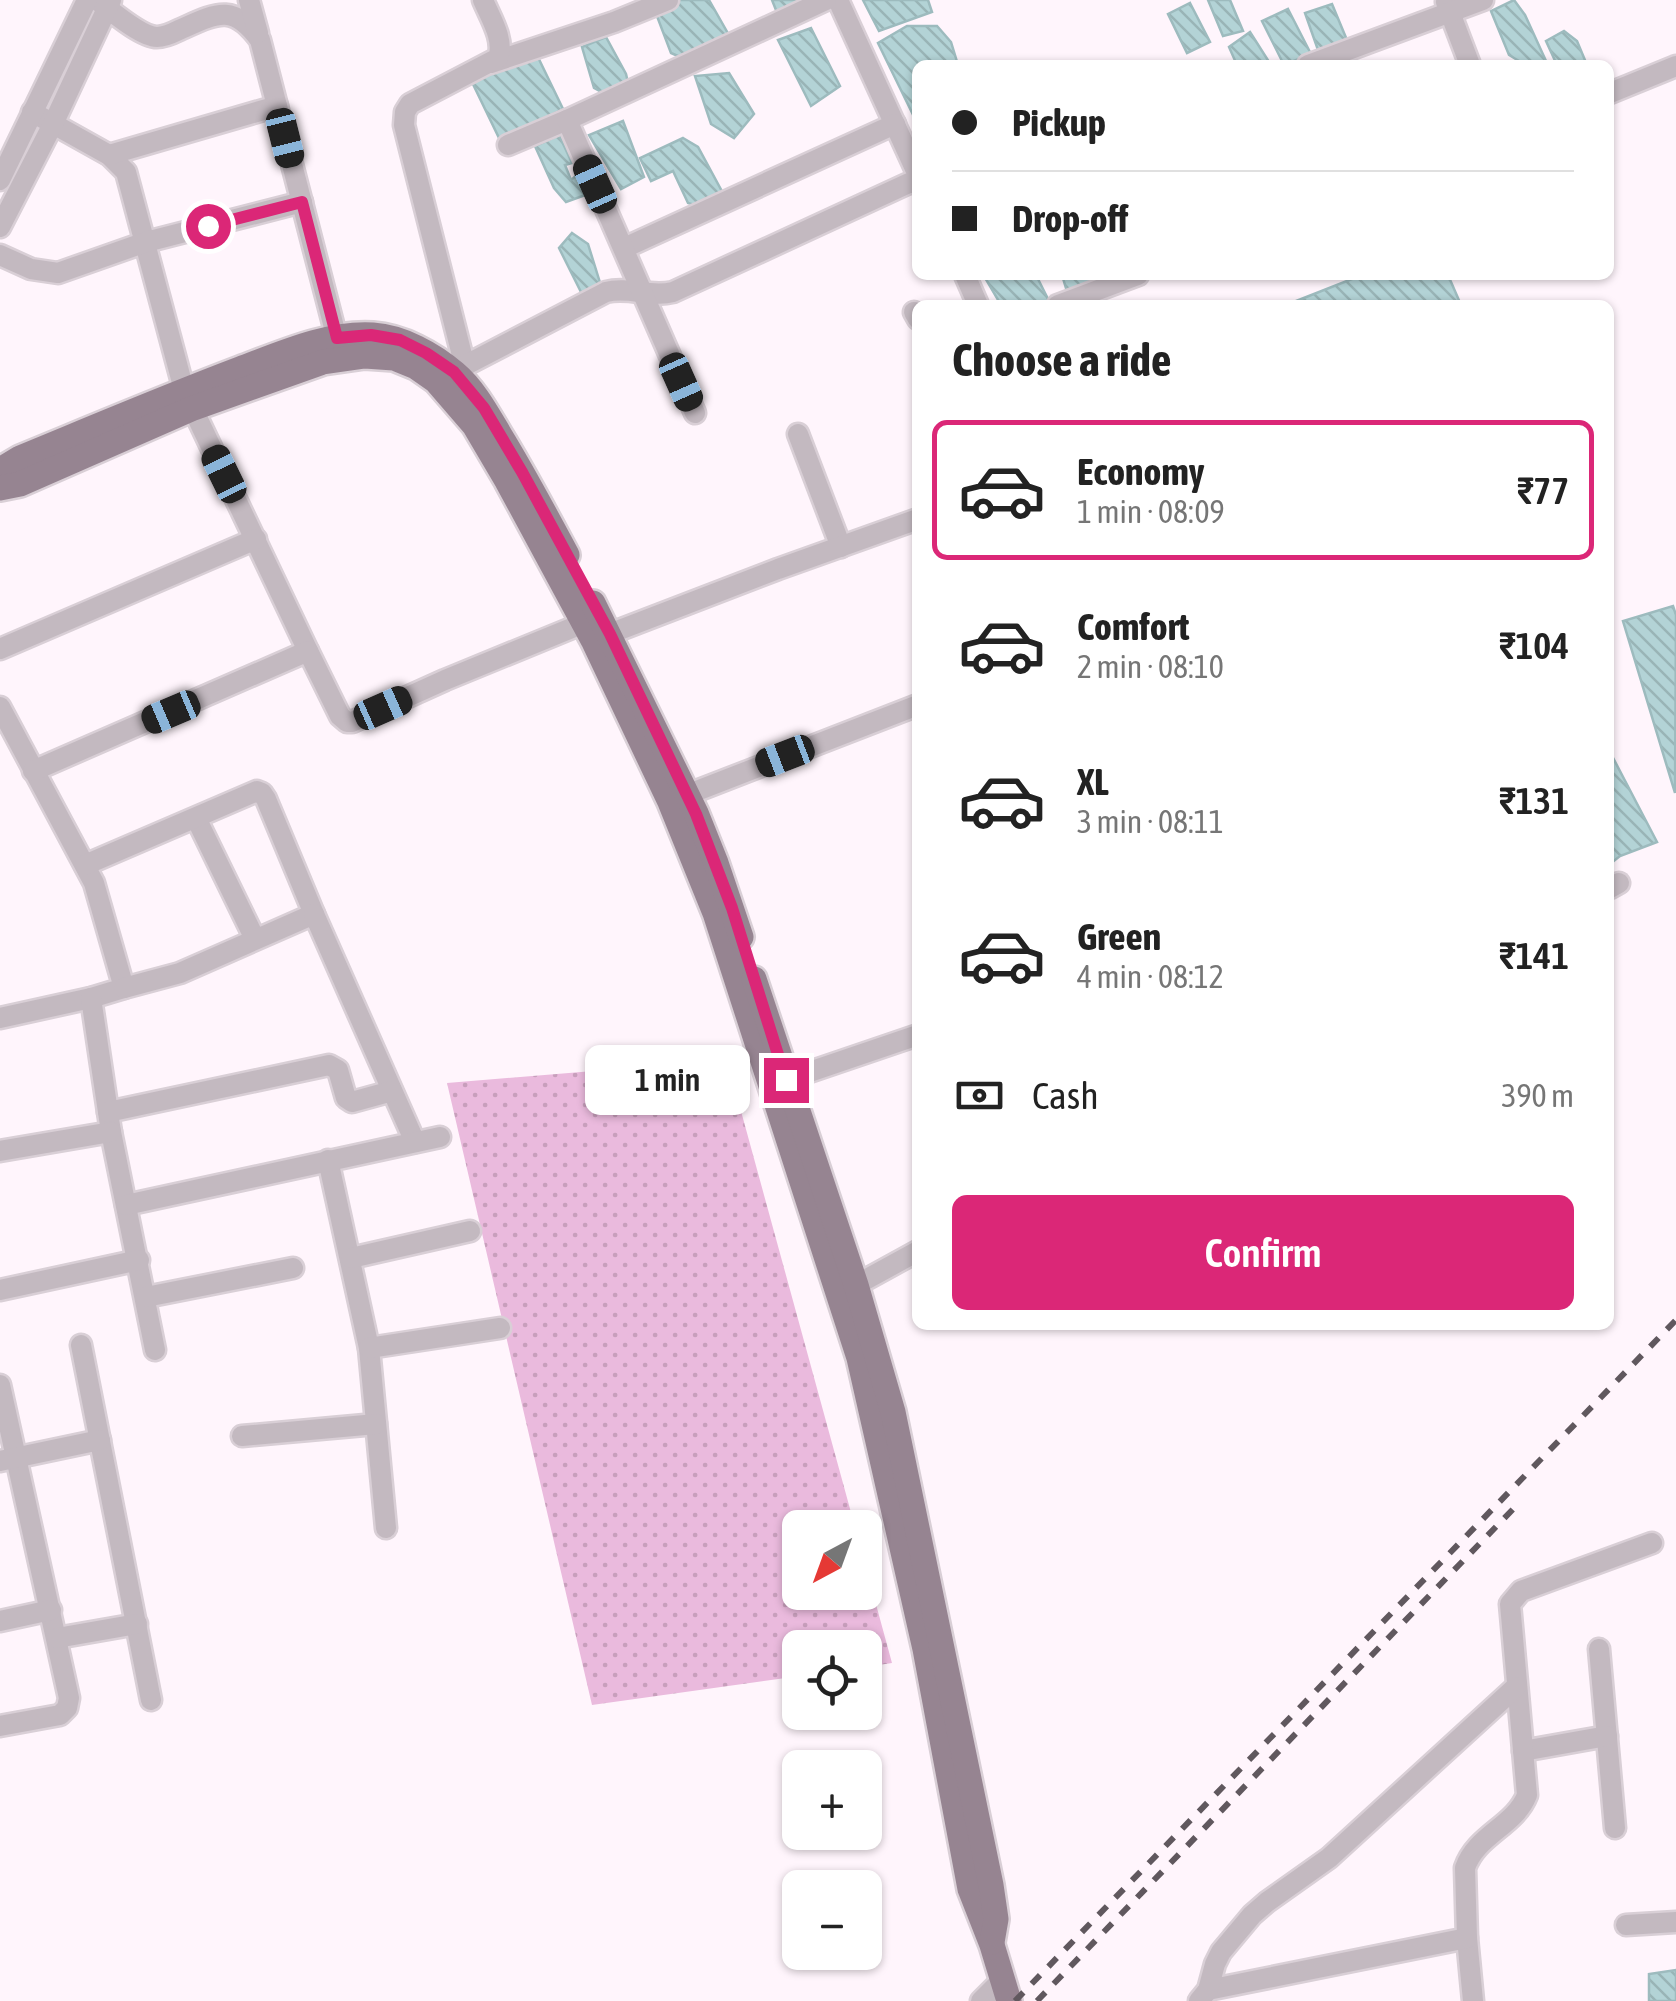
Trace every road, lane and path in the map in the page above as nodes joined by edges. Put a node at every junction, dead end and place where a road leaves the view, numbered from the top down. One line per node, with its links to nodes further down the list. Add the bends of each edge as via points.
1 (249, 0): 9 (street)
2 (483, 0): 12 (street, via 501,50)
3 (668, 0): 12 (street)
4 (826, 0): 17 (street)
5 (838, 0): 19 (street)
6 (1483, 0): 8 (street)
7 (100, 2): 9 (street, via 156,37 232,15); 16 (street); 18 (street)
8 (1448, 6): 10 (street); 11 (street)
9 (260, 40): 15 (street)
10 (1320, 60)
11 (1468, 60)
12 (489, 64): 34 (street, via 410,104 404,125)
13 (1676, 66): 14 (street)
14 (1614, 91)
15 (277, 106): 21 (street); 25 (street)
16 (32, 112): 18 (street); 23 (street)
17 (567, 120): 20 (street); 28 (street)
18 (54, 122): 21 (street); 26 (street)
19 (894, 124): 22 (street); 28 (street)
20 (508, 145)
21 (109, 155): 27 (street, via 126,172)
22 (912, 162)
23 (0, 180)
24 (912, 183): 31 (street, via 673,292)
25 (302, 202): 27 (street); 33 (street)
26 (0, 227)
27 (146, 242): 29 (street, via 58,272); 35 (street)
28 (624, 248): 31 (street)
29 (0, 255)
30 (1125, 280): 32 (street)
31 (641, 292): 34 (street, via 606,292); 36 (street)
32 (1071, 300)
33 (337, 338): 34 (main road, via 400,340); 35 (main road, via 302,346)
34 (452, 373): 35 (main road, via 365,356); 43 (main road, via 484,408 522,472)
35 (188, 399): 38 (main road); 39 (main road); 41 (street)
36 (695, 413)
37 (798, 434): 42 (street)
38 (0, 470)
39 (0, 488)
40 (912, 522): 42 (street)
41 (256, 539): 44 (street); 45 (street)
42 (841, 547): 43 (street)
43 (596, 632): 45 (street, via 445,680 352,722 340,716); 49 (main road)
44 (0, 650)
45 (308, 652): 48 (street)
46 (0, 707): 48 (street)
47 (912, 707): 49 (street)
48 (33, 771): 51 (street)
49 (678, 798): 58 (main road, via 721,878)
50 (196, 818): 51 (street); 52 (street, via 250,792 262,793); 53 (street)
51 (85, 864): 54 (street)
52 (314, 914): 53 (street); 59 (street)
53 (255, 940): 54 (street, via 180,973)
54 (124, 988): 55 (street)
55 (90, 998): 56 (street); 60 (street)
56 (1, 1015)
57 (912, 1037): 58 (street)
58 (778, 1082): 71 (main road)
59 (392, 1091): 60 (street, via 352,1102 338,1070 329,1065); 62 (street)
60 (110, 1122): 63 (street); 65 (street)
61 (440, 1137): 62 (street)
62 (415, 1142): 64 (street)
63 (0, 1151)
64 (328, 1160): 65 (street); 68 (street)
65 (126, 1205): 69 (street)
66 (470, 1232): 68 (street)
67 (912, 1255): 71 (street)
68 (351, 1258): 76 (street)
69 (139, 1260): 72 (street); 73 (street)
70 (293, 1268): 73 (street)
71 (847, 1287): 99 (main road, via 893,1412 942,1689 992,1885 992,1945)
72 (0, 1290)
73 (146, 1297): 77 (street)
74 (500, 1328): 76 (street)
75 (81, 1345): 81 (street)
76 (370, 1348): 79 (street)
77 (155, 1350)
78 (0, 1385): 82 (street)
79 (376, 1424): 80 (street); 83 (street)
80 (242, 1436)
81 (100, 1440): 82 (street); 87 (street)
82 (9, 1460): 85 (street)
83 (386, 1528)
84 (1652, 1543): 90 (street, via 1515,1596 1510,1614)
85 (51, 1610): 86 (street); 88 (street)
86 (0, 1622)
87 (137, 1624): 88 (street); 91 (street)
88 (57, 1638): 92 (street, via 67,1708)
89 (1599, 1650): 93 (street)
90 (1516, 1687): 94 (street); 100 (street, via 1338,1850 1252,1915 1221,1952)
91 (150, 1700)
92 (0, 1726)
93 (1607, 1736): 94 (street); 95 (street)
94 (1523, 1751): 98 (street, via 1524,1802 1472,1852 1465,1868)
95 (1614, 1828)
96 (1676, 1922): 97 (street)
97 (1626, 1925)
98 (1467, 1938): 100 (street); 102 (street)
99 (1005, 1991): 101 (street)
100 (1203, 1995)
101 (981, 2001)
102 (1474, 2001)

